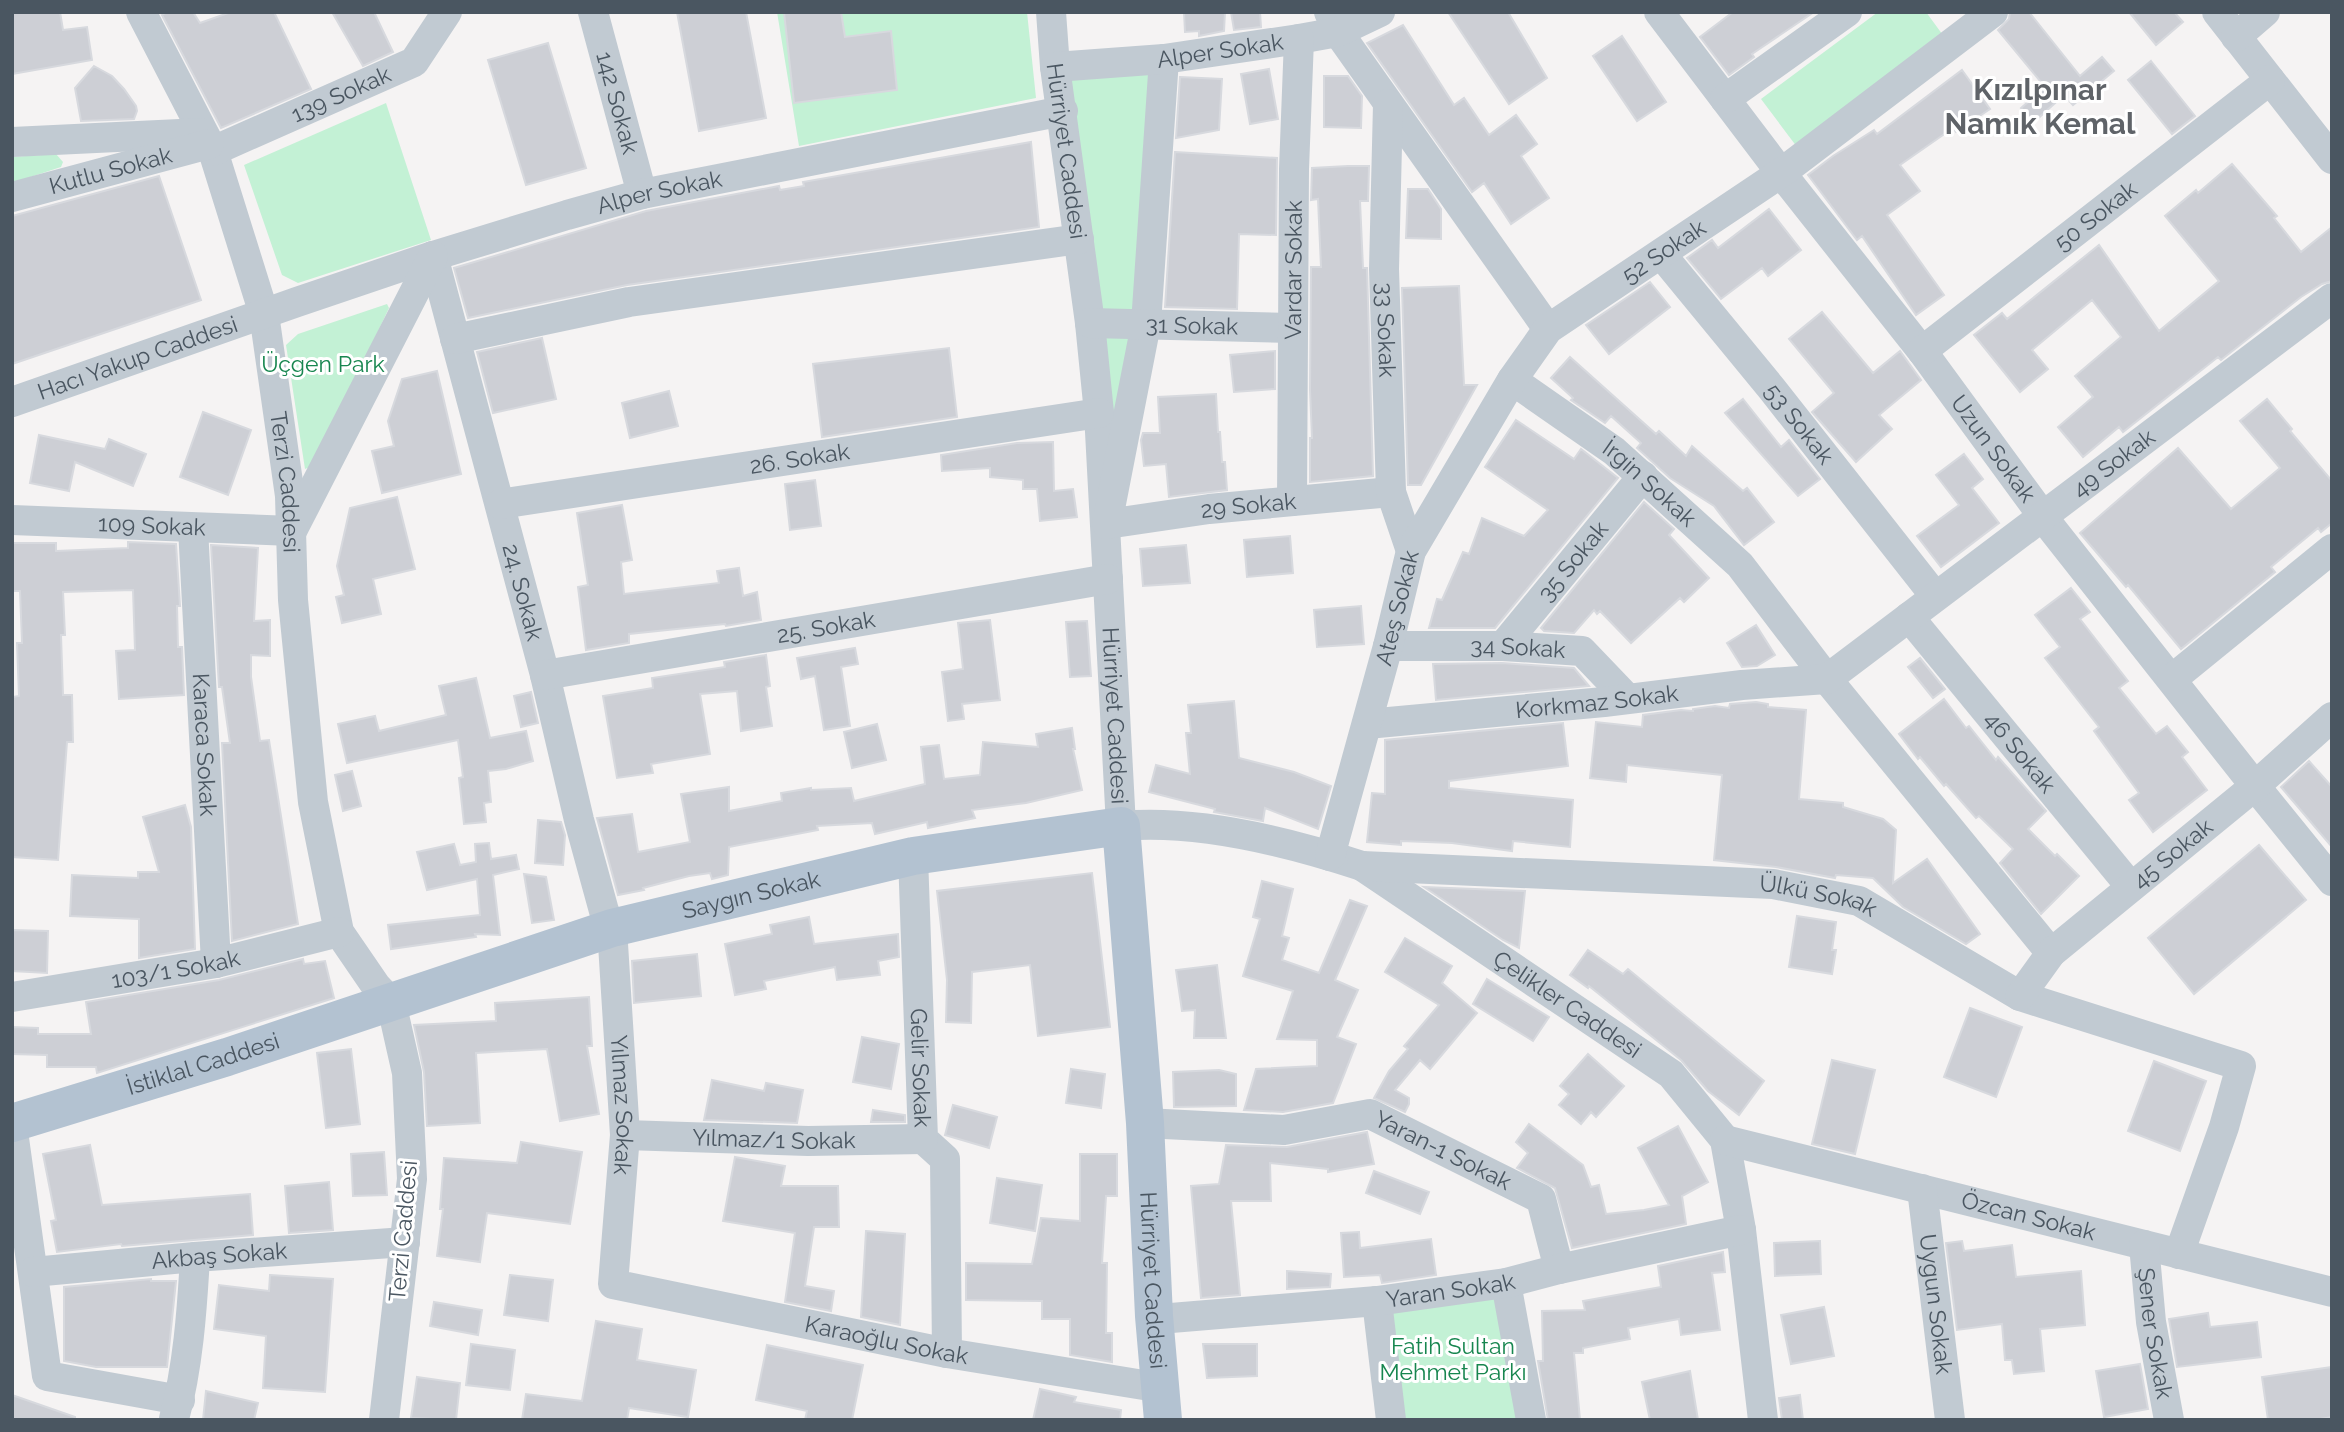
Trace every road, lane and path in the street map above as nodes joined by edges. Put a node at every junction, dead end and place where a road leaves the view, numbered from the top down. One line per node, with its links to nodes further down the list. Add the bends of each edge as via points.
1 (141, 12): 21 (street, Terzi Caddesi)
2 (447, 12): 21 (street, 139 Sokak, via 414,62)
3 (593, 12): 24 (street, 142 Sokak)
4 (1051, 12): 15 (street, Hürriyet Caddesi)
5 (1380, 12): 11 (street, Alper Sokak)
6 (1659, 12): 17 (street, Uzun Sokak)
7 (1847, 12): 17 (street)
8 (1993, 12): 23 (street, 52 Sokak)
9 (2217, 12): 12 (street)
10 (2265, 12): 12 (street)
11 (1333, 22): 13 (street, Alper Sokak); 18 (street)
12 (2236, 37): 16 (street)
13 (1299, 39): 14 (street, Alper Sokak); 33 (street, Vardar Sokak)
14 (1164, 59): 15 (street, Alper Sokak); 32 (street)
15 (1055, 67): 19 (street, Hürriyet Caddesi)
16 (2270, 80): 22 (street); 36 (street, 50 Sokak)
17 (1725, 99): 23 (street, Uzun Sokak)
18 (1388, 104): 34 (street); 41 (street, 33 Sokak, via 1384,269)
19 (1062, 111): 24 (street, Alper Sokak); 26 (street, Hürriyet Caddesi)
20 (12, 142): 21 (street)
21 (209, 143): 25 (street, Kutlu Sokak); 30 (street, Terzi Caddesi)
22 (2332, 159)
23 (1781, 173): 27 (street, 52 Sokak); 36 (street, Uzun Sokak)
24 (642, 194): 28 (street, Alper Sokak)
25 (12, 197)
26 (1079, 239): 31 (street, Hürriyet Caddesi); 35 (street, via 629,302)
27 (1661, 254): 34 (street, 52 Sokak); 52 (street, 53 Sokak)
28 (433, 256): 30 (street, Alper Sokak); 35 (street, 24. Sokak); 48 (street)
29 (2332, 298): 44 (street, 49 Sokak)
30 (264, 314): 38 (street, Hacı Yakup Caddesi); 48 (street, Terzi Caddesi)
31 (1090, 323): 32 (street, 31 Sokak); 39 (street, Hürriyet Caddesi)
32 (1146, 324): 33 (street, 31 Sokak); 46 (street)
33 (1293, 328): 42 (street, Vardar Sokak)
34 (1548, 329): 37 (street)
35 (455, 339): 43 (street, 24. Sokak)
36 (1922, 351): 44 (street, Uzun Sokak)
37 (1512, 380): 40 (street, İrgin Sokak); 50 (street, Ateş Sokak)
38 (12, 402)
39 (1099, 413): 43 (street, 26. Sokak); 46 (street, Hürriyet Caddesi)
40 (1643, 476): 55 (street, 35 Sokak); 57 (street, İrgin Sokak, via 1740,565)
41 (1391, 492): 42 (street, 29 Sokak); 50 (street, 33 Sokak)
42 (1292, 501): 46 (street, 29 Sokak)
43 (499, 504): 56 (street, 24. Sokak)
44 (2043, 517): 52 (street, 49 Sokak); 58 (street, Uzun Sokak)
45 (12, 520): 47 (street, 109 Sokak)
46 (1107, 524): 51 (street, Hürriyet Caddesi)
47 (193, 527): 48 (street, 109 Sokak); 72 (street, Karaca Sokak)
48 (292, 531): 70 (street, Terzi Caddesi, via 293,600 313,802)
49 (2332, 549): 58 (street)
50 (1411, 551): 54 (street, Ateş Sokak)
51 (1108, 579): 56 (street, 25. Sokak); 63 (street, Hürriyet Caddesi)
52 (1936, 596): 53 (street, 49 Sokak)
53 (1909, 617): 57 (street, 49 Sokak); 68 (street, 46 Sokak)
54 (1388, 646): 55 (street, 34 Sokak); 61 (street, Ateş Sokak)
55 (1503, 646): 59 (street, 34 Sokak, via 1582,651)
56 (545, 675): 69 (street, 24. Sokak, via 579,820)
57 (1827, 679): 59 (street, Korkmaz Sokak); 71 (street, İrgin Sokak)
58 (2172, 679): 62 (street, Uzun Sokak)
59 (1628, 698): 61 (street, Korkmaz Sokak)
60 (2332, 717): 62 (street, 45 Sokak)
61 (1367, 724): 65 (street, Ateş Sokak)
62 (2255, 786): 67 (street, Uzun Sokak); 68 (street, 45 Sokak)
63 (1121, 826): 64 (main road, Saygın Sokak); 65 (street, Çelikler Caddesi, via 1213,829); 76 (main road, Hürriyet Caddesi)
64 (913, 856): 69 (main road, Saygın Sokak); 79 (street, Gelir Sokak)
65 (1330, 856): 66 (street, Çelikler Caddesi)
66 (1362, 866): 73 (street, Ülkü Sokak, via 1773,884 1859,901); 80 (street, Çelikler Caddesi, via 1671,1074)
67 (2332, 881)
68 (2131, 887): 71 (street, 45 Sokak)
69 (612, 928): 75 (main road, Saygın Sokak); 78 (street, Yılmaz Sokak)
70 (339, 932): 72 (street, 103/1 Sokak); 75 (street)
71 (2051, 953): 73 (street, 45 Sokak)
72 (216, 963): 74 (street, 103/1 Sokak)
73 (2020, 996): 85 (street, Ülkü Sokak, via 2241,1066)
74 (12, 997)
75 (391, 1002): 77 (main road, İstiklal Caddesi); 83 (street, Terzi Caddesi, via 407,1073 412,1179)
76 (1145, 1123): 87 (street, Yaran-1 Sokak, via 1284,1130 1370,1114 1541,1199); 93 (main road, Hürriyet Caddesi)
77 (12, 1124): 88 (street)
78 (625, 1135): 79 (street, Yılmaz/1 Sokak, via 808,1141); 90 (street, Yılmaz Sokak)
79 (923, 1139): 94 (street, Gelir Sokak, via 945,1159)
80 (1725, 1140): 81 (street, Özcan Sokak); 82 (street, Çelikler Caddesi)
81 (1922, 1189): 84 (street, Özcan Sokak); 101 (street, Uygun Sokak)
82 (1741, 1230): 87 (street, Yaran Sokak); 100 (street, Çelikler Caddesi)
83 (405, 1242): 86 (street, Akbaş Sokak); 97 (street, Terzi Caddesi)
84 (2144, 1245): 85 (street, Özcan Sokak); 102 (street, Şener Sokak, via 2151,1322)
85 (2179, 1254): 91 (street, Özcan Sokak)
86 (195, 1257): 88 (street, Akbaş Sokak); 96 (street, via 191,1322)
87 (1559, 1269): 89 (street, Yaran Sokak)
88 (33, 1272): 96 (street, via 47,1376)
89 (1506, 1283): 92 (street, Yaran Sokak); 99 (street)
90 (613, 1284): 94 (street, Karaoğlu Sokak)
91 (2332, 1292)
92 (1377, 1301): 93 (street, Yaran Sokak); 98 (street)
93 (1154, 1316): 95 (main road, Hürriyet Caddesi)
94 (947, 1353): 95 (street, Karaoğlu Sokak)
95 (1163, 1404)
96 (177, 1410)
97 (384, 1420)
98 (1391, 1420)
99 (1531, 1420)
100 (1763, 1420)
101 (1950, 1420)
102 (2169, 1420)

